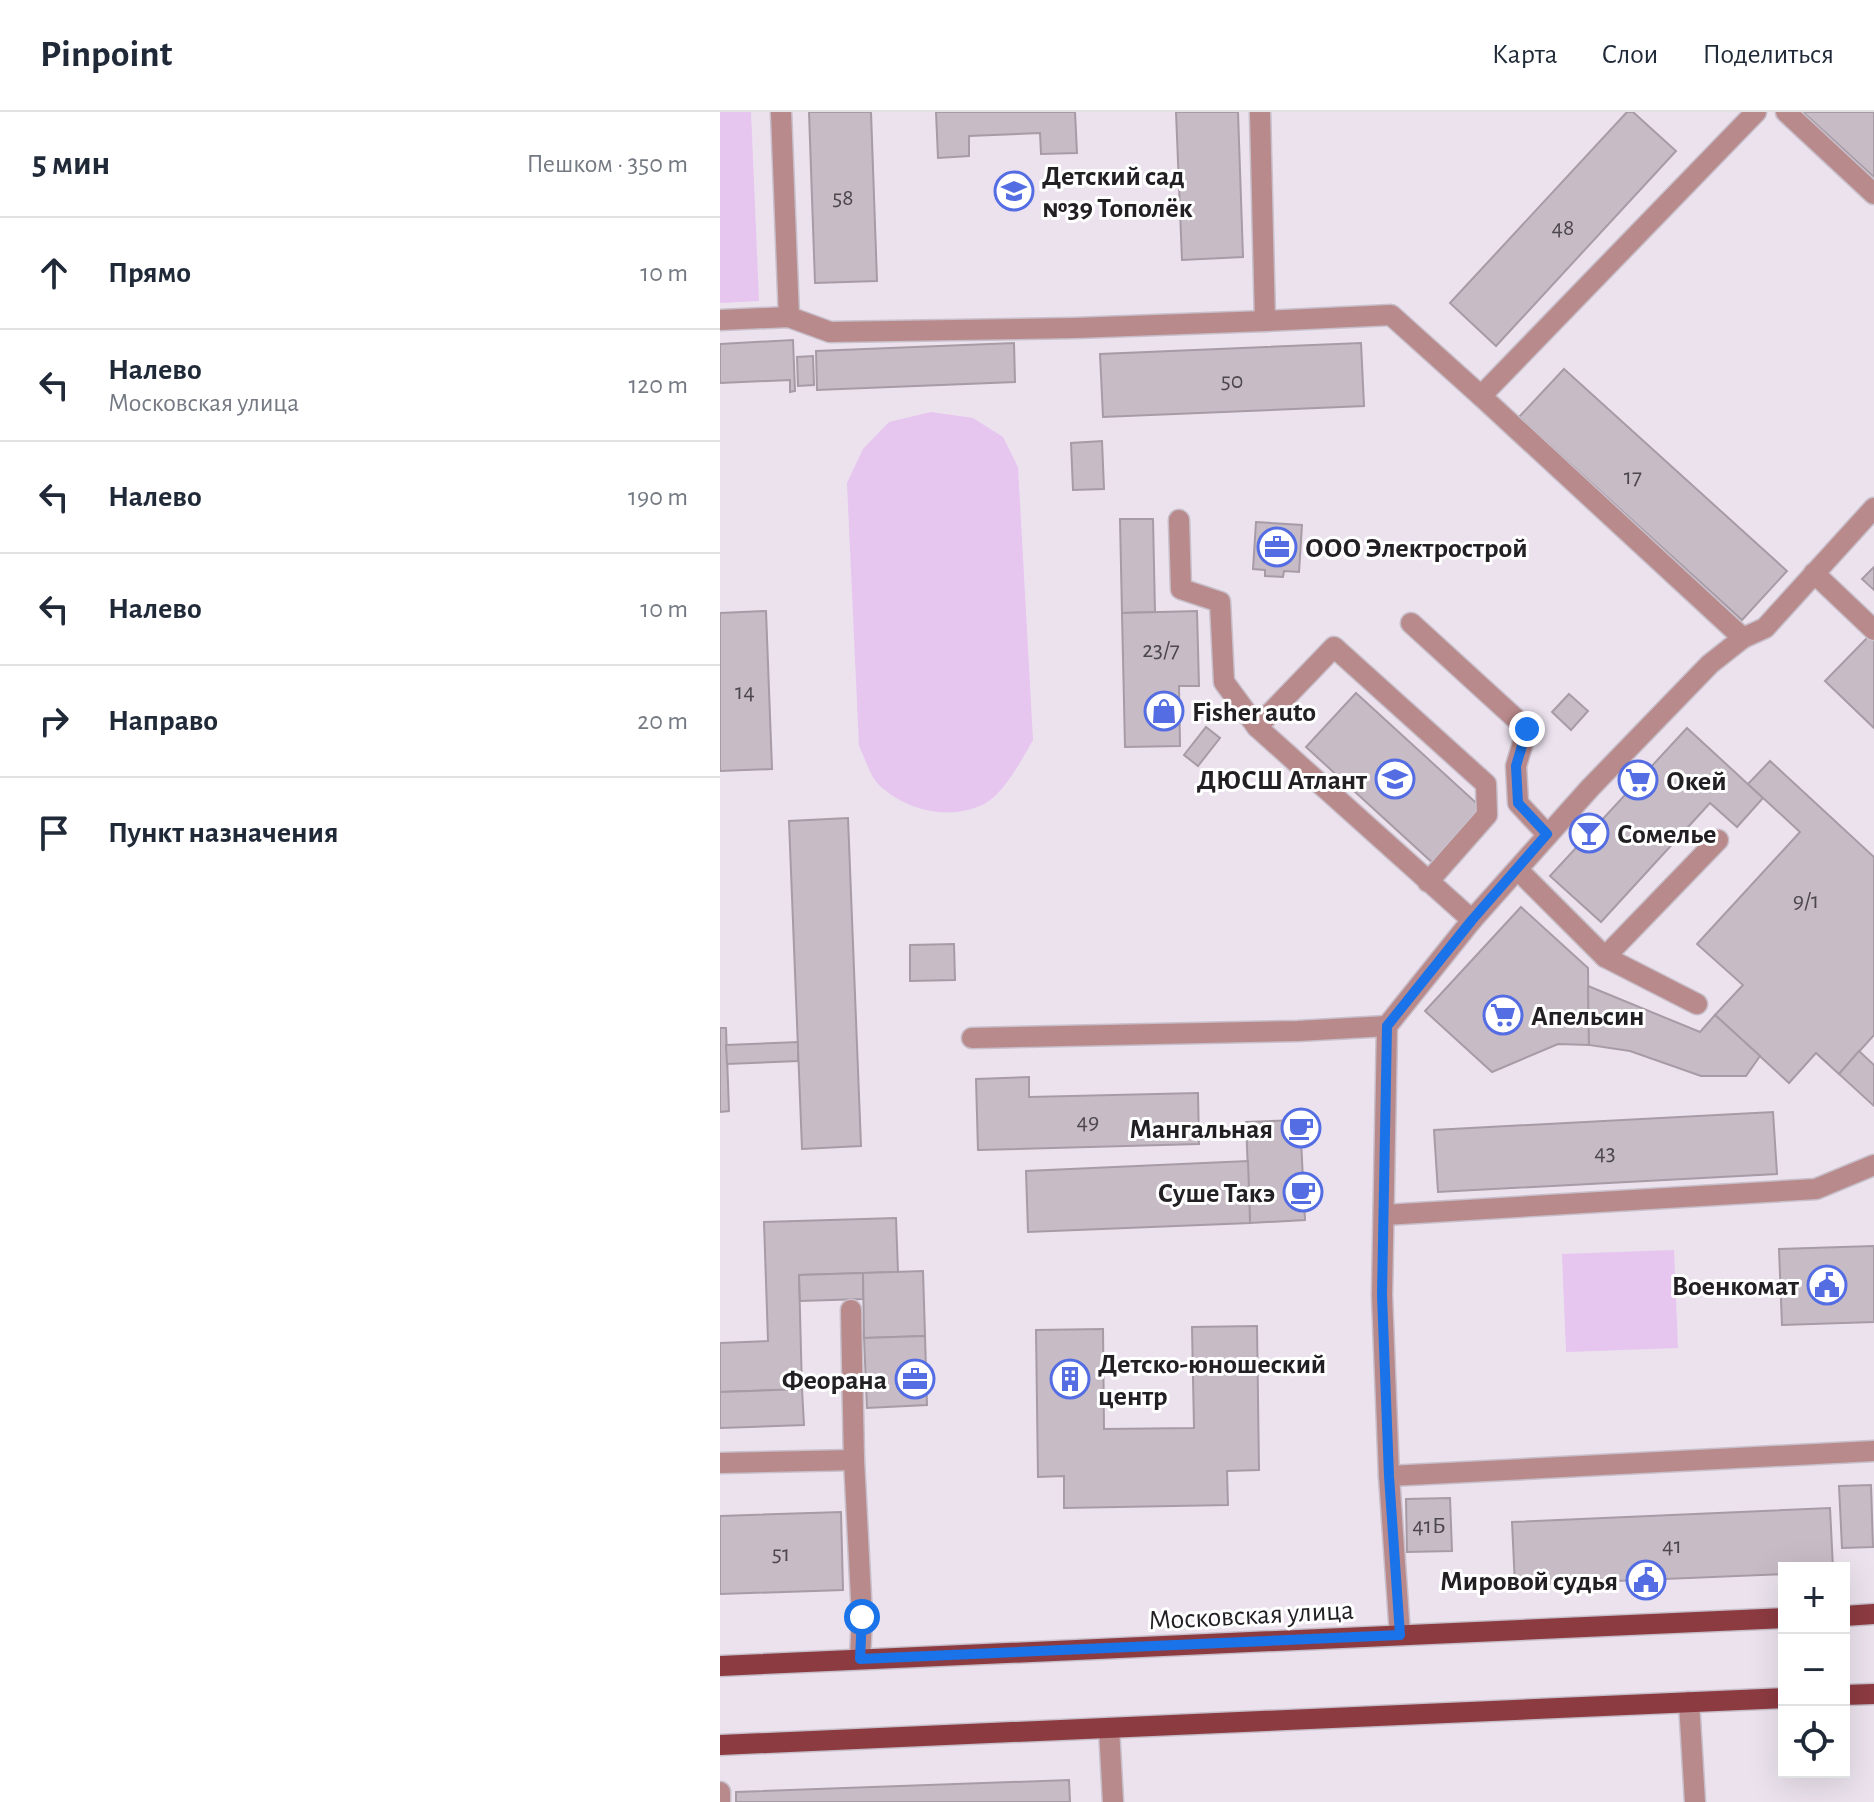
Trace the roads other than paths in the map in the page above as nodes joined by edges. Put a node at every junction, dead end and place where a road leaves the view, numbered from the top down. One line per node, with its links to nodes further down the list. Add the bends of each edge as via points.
1 (781, 112): 6 (lane)
2 (1260, 112): 8 (lane)
3 (1756, 112): 9 (lane)
4 (1786, 112): 5 (lane)
5 (1874, 194)
6 (789, 317): 7 (lane); 8 (lane, via 830,332)
7 (720, 320)
8 (1265, 321): 9 (lane, via 1391,315)
9 (1481, 396): 15 (lane)
10 (1874, 508): 12 (lane)
11 (1179, 520): 16 (lane, via 1181,589 1220,602 1224,682)
12 (1814, 573): 14 (lane); 15 (lane, via 1765,628)
13 (1411, 623): 17 (lane, via 1527,729 1516,766 1518,803)
14 (1874, 630)
15 (1743, 638): 17 (lane, via 1710,664)
16 (1257, 727): 20 (lane); 20 (lane, via 1334,647 1486,784 1487,815)
17 (1547, 834): 19 (lane)
18 (1718, 840): 22 (lane)
19 (1518, 870): 21 (lane); 22 (lane)
20 (1428, 882): 21 (lane)
21 (1472, 920): 24 (lane)
22 (1605, 957): 23 (lane)
23 (1697, 1004)
24 (1387, 1026): 25 (lane); 27 (lane)
25 (972, 1038)
26 (1874, 1165): 27 (lane, via 1816,1189)
27 (1384, 1215): 32 (lane)
28 (851, 1310): 30 (lane)
29 (1874, 1451): 32 (lane)
30 (854, 1460): 31 (lane); 37 (lane)
31 (720, 1463)
32 (1389, 1476): 36 (lane)
33 (1874, 1614): 34 (main road)
34 (1850, 1616)
35 (1778, 1618): 36 (main road, Московская улица)
36 (1400, 1635): 37 (main road, Московская улица)
37 (860, 1659): 38 (main road, Московская улица)
38 (720, 1666)
39 (1874, 1694): 40 (main road)
40 (1850, 1695)
41 (1778, 1698): 42 (main road)
42 (1689, 1702): 43 (main road); 48 (lane)
43 (1109, 1728): 44 (main road); 47 (lane)
44 (720, 1745)
45 (720, 1792): 46 (lane)
46 (720, 1802)
47 (1113, 1802)
48 (1695, 1802)

